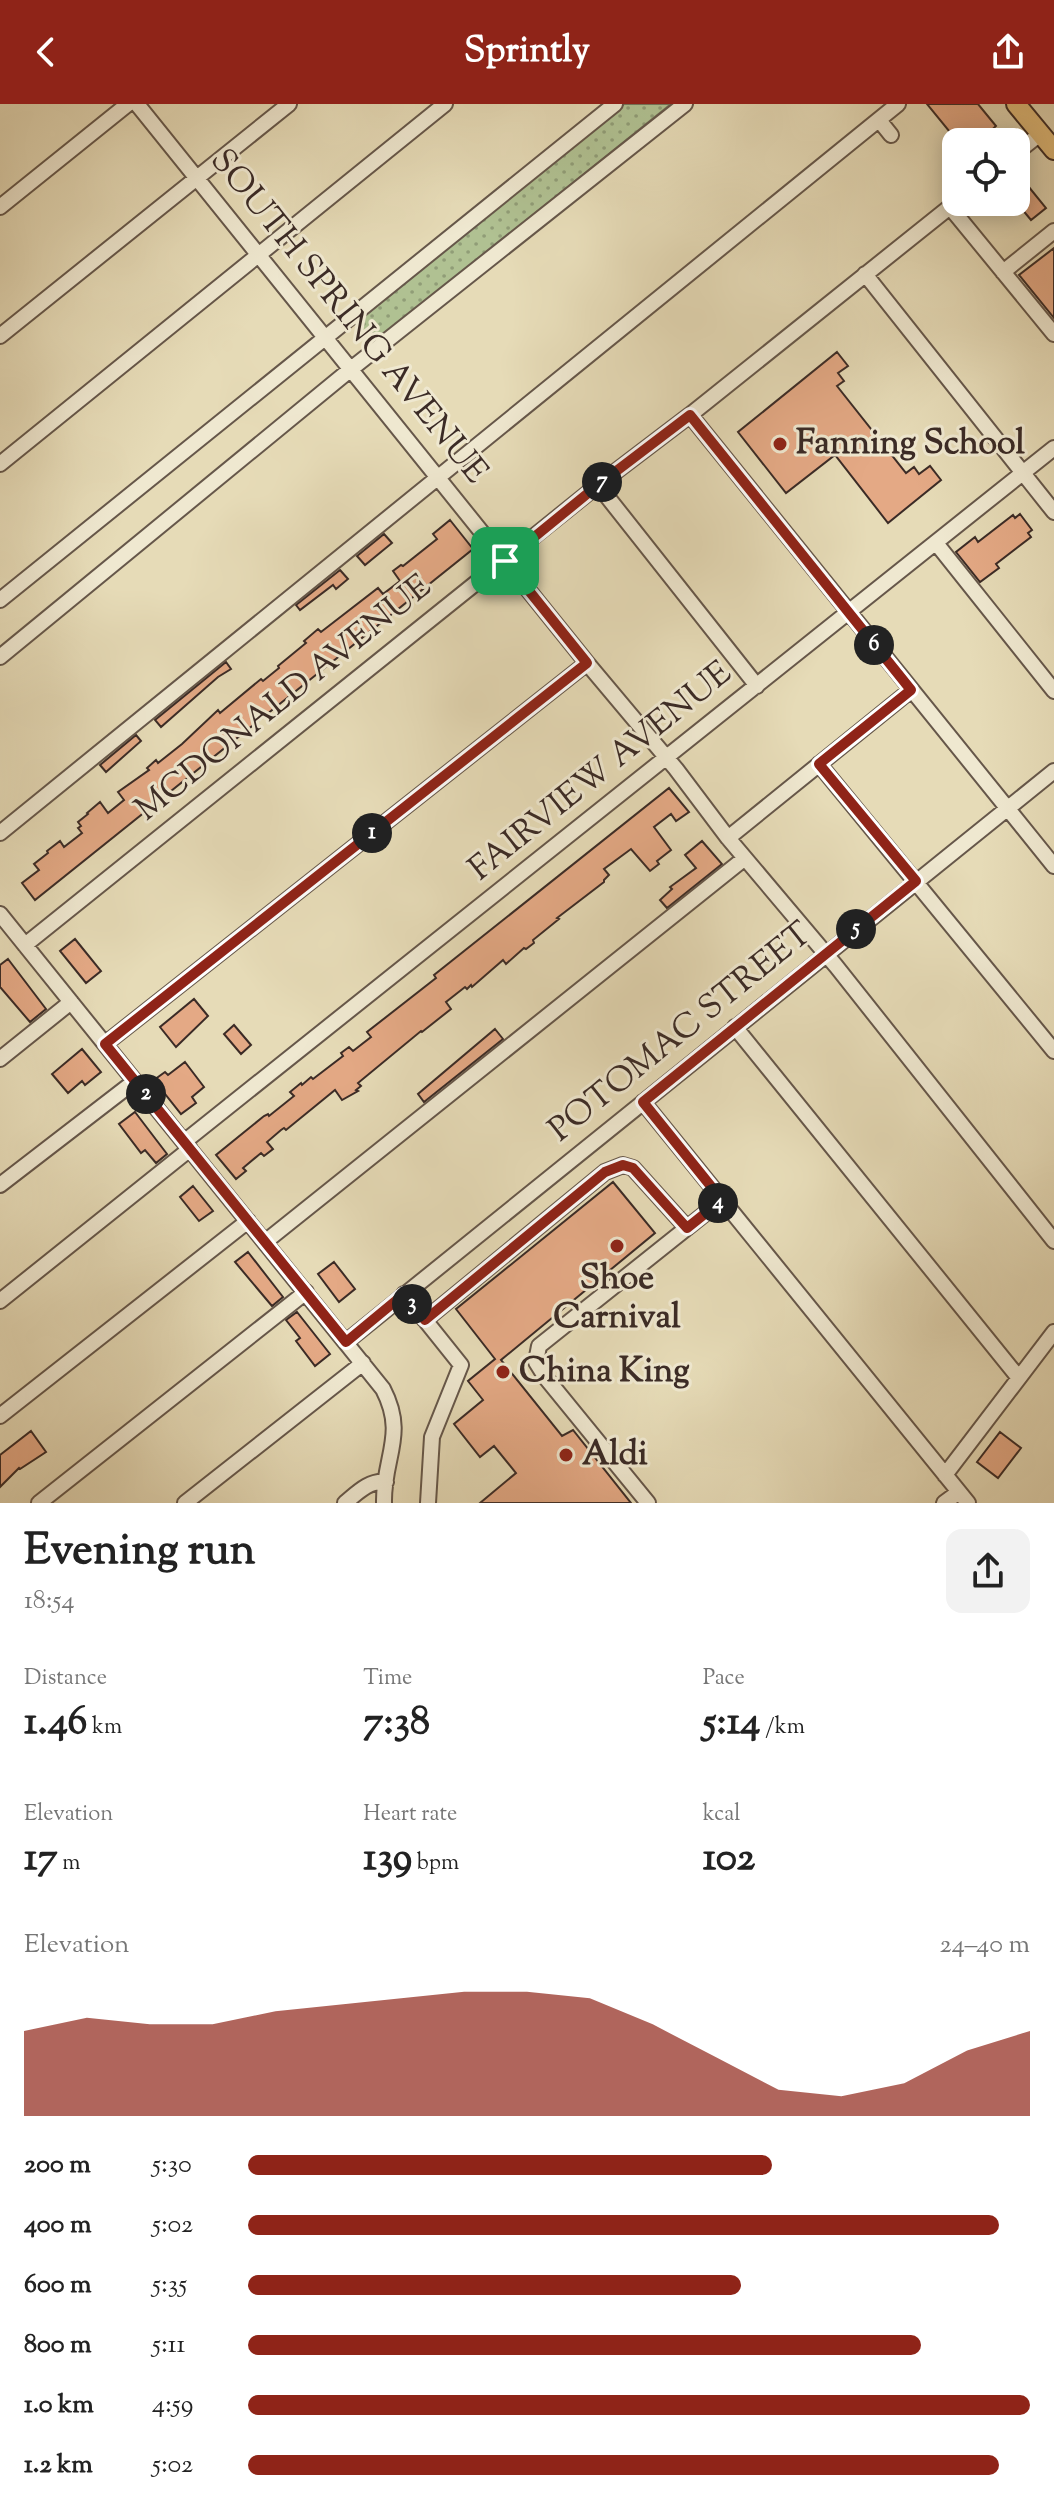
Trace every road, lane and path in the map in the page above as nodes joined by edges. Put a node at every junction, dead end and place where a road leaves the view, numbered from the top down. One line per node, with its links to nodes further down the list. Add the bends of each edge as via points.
1 (128, 104): 14 (street)
2 (137, 104): 13 (street, SOUTH SPRING AVENUE)
3 (289, 104): 13 (street)
4 (445, 104): 18 (street)
5 (615, 104): 23 (street)
6 (685, 104): 24 (street)
7 (898, 104): 9 (street)
8 (1016, 104): 11 (main road)
9 (879, 120): 10 (street); 29 (street)
10 (891, 135)
11 (1049, 142): 12 (street)
12 (1030, 148)
13 (197, 178): 18 (street, SOUTH SPRING AVENUE); 22 (street)
14 (0, 207)
15 (942, 213): 20 (street, MCDONALD AVENUE)
16 (962, 216): 19 (street)
17 (1054, 231): 19 (street)
18 (259, 255): 23 (street, SOUTH SPRING AVENUE); 27 (street)
19 (1003, 272): 21 (street)
20 (865, 274): 25 (street, MCDONALD AVENUE); 28 (street)
21 (1054, 334)
22 (0, 336)
23 (326, 338): 24 (street, SOUTH SPRING AVENUE); 34 (street)
24 (351, 369): 29 (street, SOUTH SPRING AVENUE); 36 (street)
25 (690, 415): 30 (street, MCDONALD AVENUE); 35 (street)
26 (1054, 448): 28 (street, FAIRVIEW AVENUE)
27 (0, 464)
28 (1023, 473): 31 (street); 32 (street, FAIRVIEW AVENUE)
29 (438, 478): 33 (street, SOUTH SPRING AVENUE); 45 (street)
30 (598, 485): 33 (street, MCDONALD AVENUE); 38 (street)
31 (1054, 512)
32 (936, 543): 35 (street, FAIRVIEW AVENUE); 40 (street)
33 (505, 561): 37 (street, SOUTH SPRING AVENUE); 51 (street, MCDONALD AVENUE)
34 (0, 600)
35 (848, 612): 38 (street, FAIRVIEW AVENUE); 39 (street)
36 (0, 657)
37 (587, 663): 41 (street, SOUTH SPRING AVENUE); 55 (street)
38 (757, 686): 41 (street, FAIRVIEW AVENUE)
39 (911, 690): 42 (street); 44 (street)
40 (1054, 691)
41 (666, 757): 46 (street, SOUTH SPRING AVENUE); 60 (street, FAIRVIEW AVENUE)
42 (819, 764): 46 (street); 49 (street)
43 (1054, 771): 44 (street, POTOMAC STREET)
44 (1007, 808): 48 (street); 49 (street, POTOMAC STREET)
45 (0, 833)
46 (728, 838): 47 (street, SOUTH SPRING AVENUE)
47 (745, 858): 52 (street, SOUTH SPRING AVENUE); 66 (street)
48 (1054, 866)
49 (916, 881): 52 (street, POTOMAC STREET); 56 (street)
50 (2, 922): 51 (street)
51 (25, 945): 53 (street)
52 (826, 953): 54 (street, POTOMAC STREET); 65 (street, SOUTH SPRING AVENUE)
53 (71, 1002): 55 (street); 57 (street)
54 (735, 1027): 59 (street, POTOMAC STREET); 74 (street)
55 (105, 1044): 58 (street)
56 (1054, 1051)
57 (0, 1059)
58 (135, 1081): 60 (street); 61 (street)
59 (643, 1102): 62 (street); 68 (street, POTOMAC STREET)
60 (187, 1145): 63 (street); 69 (street, FAIRVIEW AVENUE)
61 (0, 1185)
62 (722, 1200): 64 (street); 76 (street)
63 (248, 1221): 66 (street); 75 (street)
64 (687, 1228): 70 (street, via 633,1168 623,1165 605,1172); 84 (street, via 539,1346 536,1362)
65 (1054, 1241)
66 (265, 1242): 67 (street)
67 (306, 1292): 72 (street); 79 (street)
68 (404, 1294): 70 (street); 72 (street, POTOMAC STREET)
69 (0, 1301)
70 (425, 1320): 83 (street, via 461,1365 432,1437)
71 (1054, 1332): 74 (street)
72 (346, 1342): 73 (street)
73 (363, 1363): 77 (street, via 395,1416); 80 (street)
74 (1019, 1378): 76 (street)
75 (0, 1416)
76 (945, 1475): 78 (street)
77 (386, 1482): 81 (street, via 366,1486); 82 (street)
78 (963, 1497): 85 (street)
79 (39, 1503)
80 (185, 1503)
81 (345, 1503)
82 (384, 1503)
83 (428, 1503)
84 (648, 1503)
85 (944, 1503)

